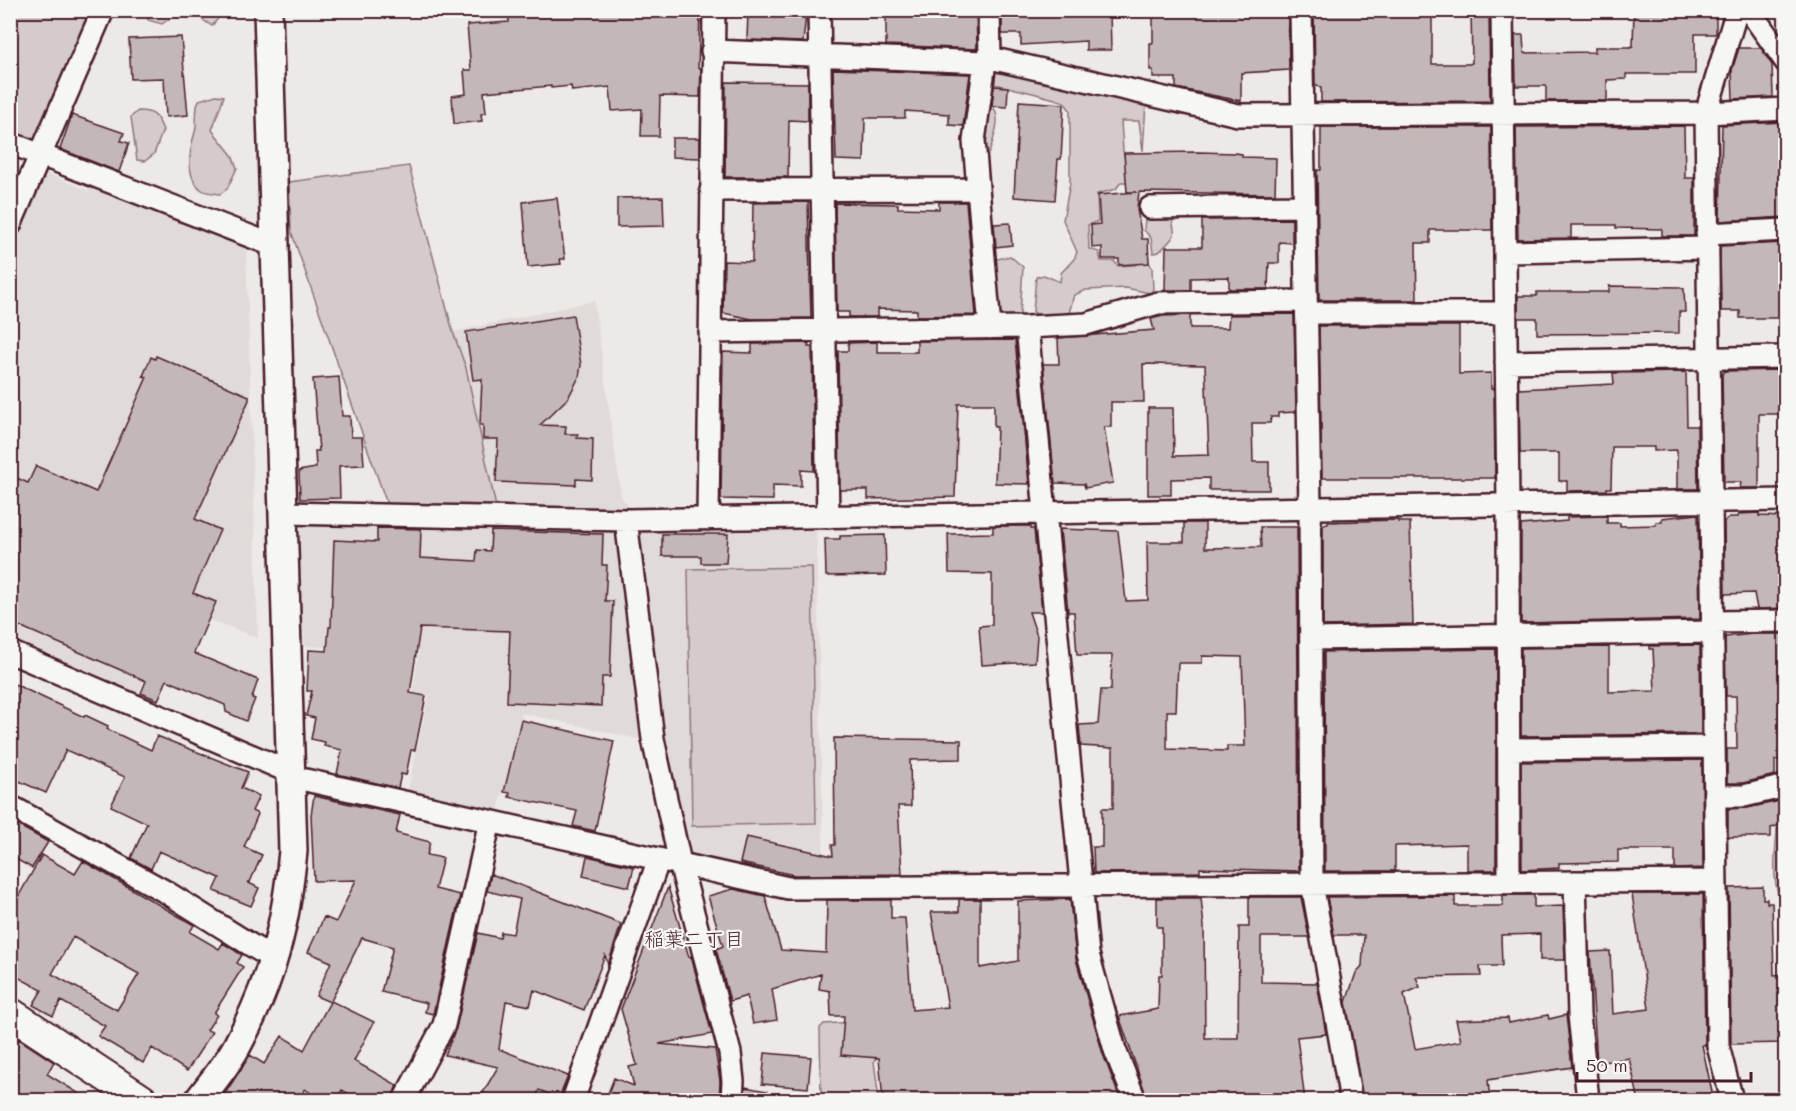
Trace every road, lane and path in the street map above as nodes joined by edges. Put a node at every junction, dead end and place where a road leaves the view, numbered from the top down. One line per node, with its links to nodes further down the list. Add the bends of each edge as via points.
1 (103, 10): 19 (street)
2 (268, 10): 28 (street)
3 (714, 10): 10 (street)
4 (819, 10): 11 (street)
5 (990, 10): 12 (street)
6 (1301, 10): 17 (street)
7 (1502, 10): 16 (street)
8 (1737, 10): 15 (street)
9 (1749, 10): 13 (street)
10 (712, 51): 11 (street); 22 (street)
11 (820, 55): 12 (street); 20 (street)
12 (988, 60): 17 (street, via 1238,115); 21 (street, via 974,141)
13 (1785, 62)
14 (1785, 109): 15 (street)
15 (1706, 113): 16 (street); 27 (street)
16 (1503, 114): 17 (street); 29 (street)
17 (1303, 115): 23 (street)
18 (10, 143): 19 (street)
19 (40, 156): 25 (street); 28 (street)
20 (822, 189): 21 (street); 22 (street); 34 (street)
21 (978, 189): 33 (street)
22 (711, 190): 35 (street)
23 (1305, 206): 24 (street); 30 (street)
24 (1150, 208)
25 (10, 225)
26 (1785, 230): 27 (street)
27 (1707, 241): 29 (street); 37 (street)
28 (276, 246): 43 (street)
29 (1505, 252): 31 (street)
30 (1307, 307): 31 (street); 32 (street, via 1158,303 1086,324); 42 (street)
31 (1506, 313): 38 (street)
32 (1027, 327): 33 (street); 44 (street)
33 (990, 328): 34 (street)
34 (824, 331): 35 (street); 45 (street)
35 (710, 332): 46 (street)
36 (1785, 357): 37 (street)
37 (1709, 359): 38 (street); 40 (street)
38 (1506, 362): 41 (street)
39 (1785, 500): 40 (street)
40 (1710, 501): 41 (street); 49 (street)
41 (1508, 503): 42 (street); 50 (street)
42 (1310, 507): 44 (street); 51 (street)
43 (284, 513): 47 (street); 55 (street)
44 (1044, 513): 45 (street); 65 (street)
45 (828, 517): 46 (street)
46 (708, 519): 47 (street)
47 (626, 520): 60 (street)
48 (1785, 621): 49 (street)
49 (1712, 627): 50 (street); 53 (street)
50 (1509, 636): 51 (street); 54 (street)
51 (1311, 639): 64 (street)
52 (10, 652): 55 (street)
53 (1714, 747): 54 (street); 57 (street)
54 (1509, 749): 62 (street)
55 (292, 775): 59 (street); 66 (street, via 293,851 288,903)
56 (1785, 786): 57 (street, via 1744,796)
57 (1714, 796): 61 (street)
58 (10, 806): 66 (street, via 166,892)
59 (490, 821): 60 (street); 70 (street, via 444,1025)
60 (670, 861): 65 (street, via 788,888); 71 (street); 72 (street, via 730,1053)
61 (1716, 880): 63 (street); 76 (street, via 1718,1046)
62 (1509, 882): 63 (street); 64 (street)
63 (1575, 882): 75 (street, via 1579,1015)
64 (1312, 884): 65 (street); 74 (street)
65 (1082, 886): 73 (street, via 1088,954 1115,1050)
66 (275, 960): 69 (street, via 237,1046)
67 (10, 1013): 68 (main road)
68 (142, 1101)
69 (199, 1101)
70 (404, 1101)
71 (573, 1101)
72 (732, 1101)
73 (1135, 1101)
74 (1351, 1101)
75 (1588, 1101)
76 (1732, 1101)

